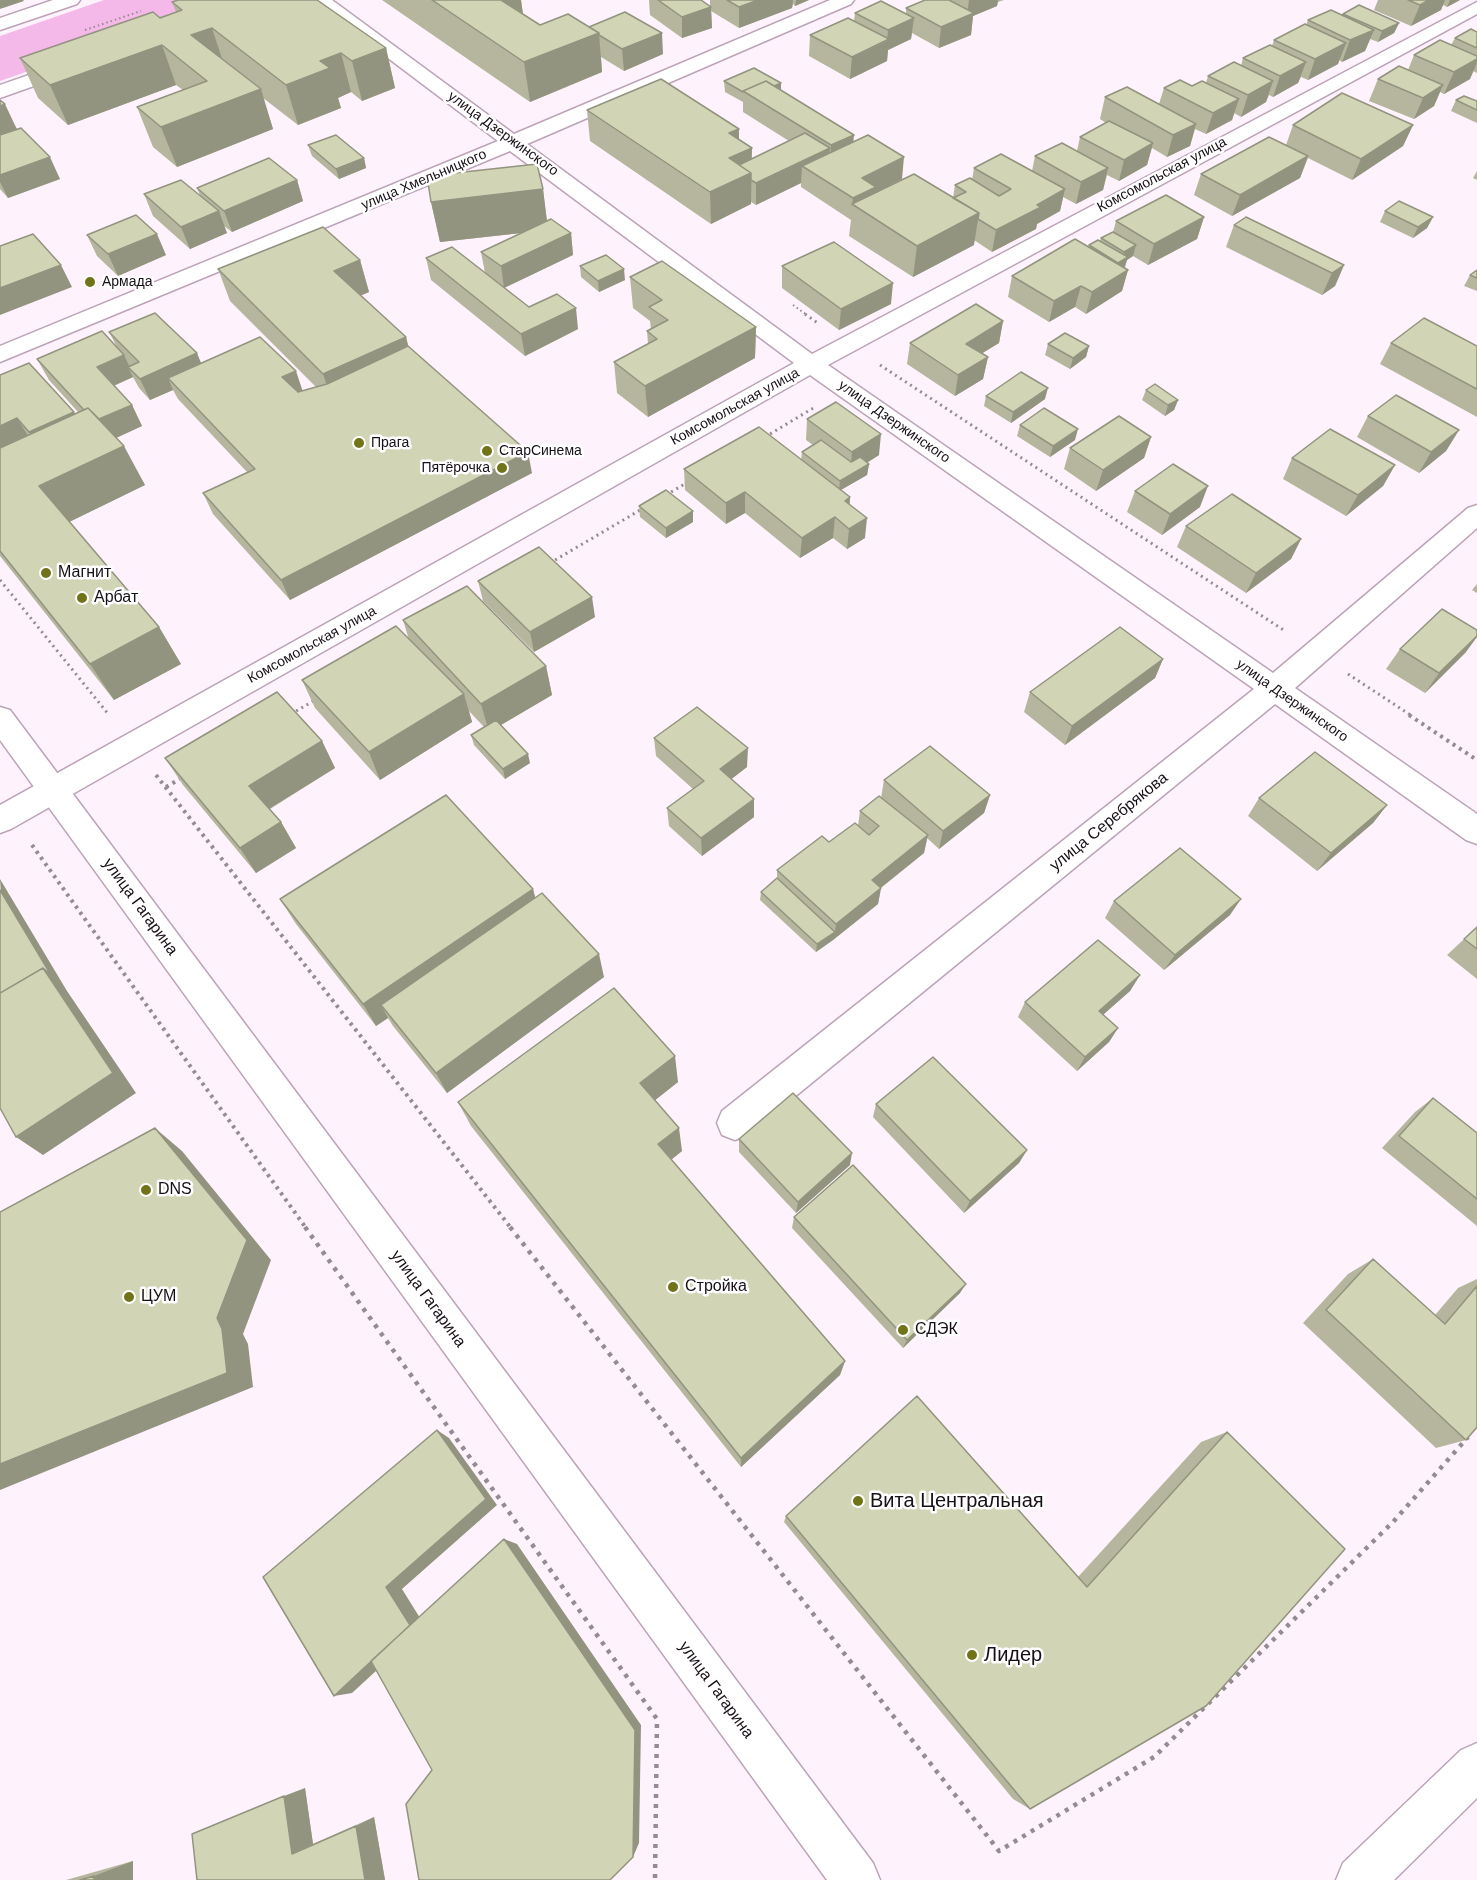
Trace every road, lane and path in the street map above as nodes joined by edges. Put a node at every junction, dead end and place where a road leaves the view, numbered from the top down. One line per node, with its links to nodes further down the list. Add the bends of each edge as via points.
1 (71, 0): 5 (street)
2 (320, 0): 8 (street, улица Дзержинского)
3 (845, 0): 8 (street, улица Хмельницкого)
4 (1477, 7): 10 (street, Комсомольская улица)
5 (0, 24)
6 (90, 60): 7 (street)
7 (0, 92)
8 (514, 142): 11 (street, улица Хмельницкого); 12 (street, улица Дзержинского)
9 (792, 304): 10 (path)
10 (848, 344): 12 (street, Комсомольская улица); 21 (path)
11 (0, 356)
12 (812, 364): 13 (street, улица Дзержинского); 26 (street, Комсомольская улица)
13 (847, 389): 14 (path); 22 (street, улица Дзержинского)
14 (765, 437)
15 (692, 479): 16 (path)
16 (662, 497)
17 (651, 503): 19 (path)
18 (1477, 514): 21 (street, улица Серебрякова)
19 (548, 564)
20 (0, 580): 26 (path)
21 (1317, 652): 22 (street, улица Серебрякова); 27 (path)
22 (1274, 689): 32 (street, улица Дзержинского); 33 (street, улица Серебрякова)
23 (321, 697): 24 (path)
24 (290, 715)
25 (0, 718): 30 (street, улица Гагарина)
26 (133, 746): 29 (path); 30 (street, Комсомольская улица)
27 (1477, 760)
28 (187, 775): 29 (path)
29 (166, 787): 34 (path, via 999,1851 1154,1756 1393,1522)
30 (54, 790): 31 (street, Комсомольская улица); 37 (street, улица Гагарина)
31 (5, 817): 36 (path, via 657,1719)
32 (1477, 831)
33 (735, 1123)
34 (1477, 1427)
35 (1477, 1766): 38 (street)
36 (655, 1880)
37 (856, 1880)
38 (1360, 1880)

